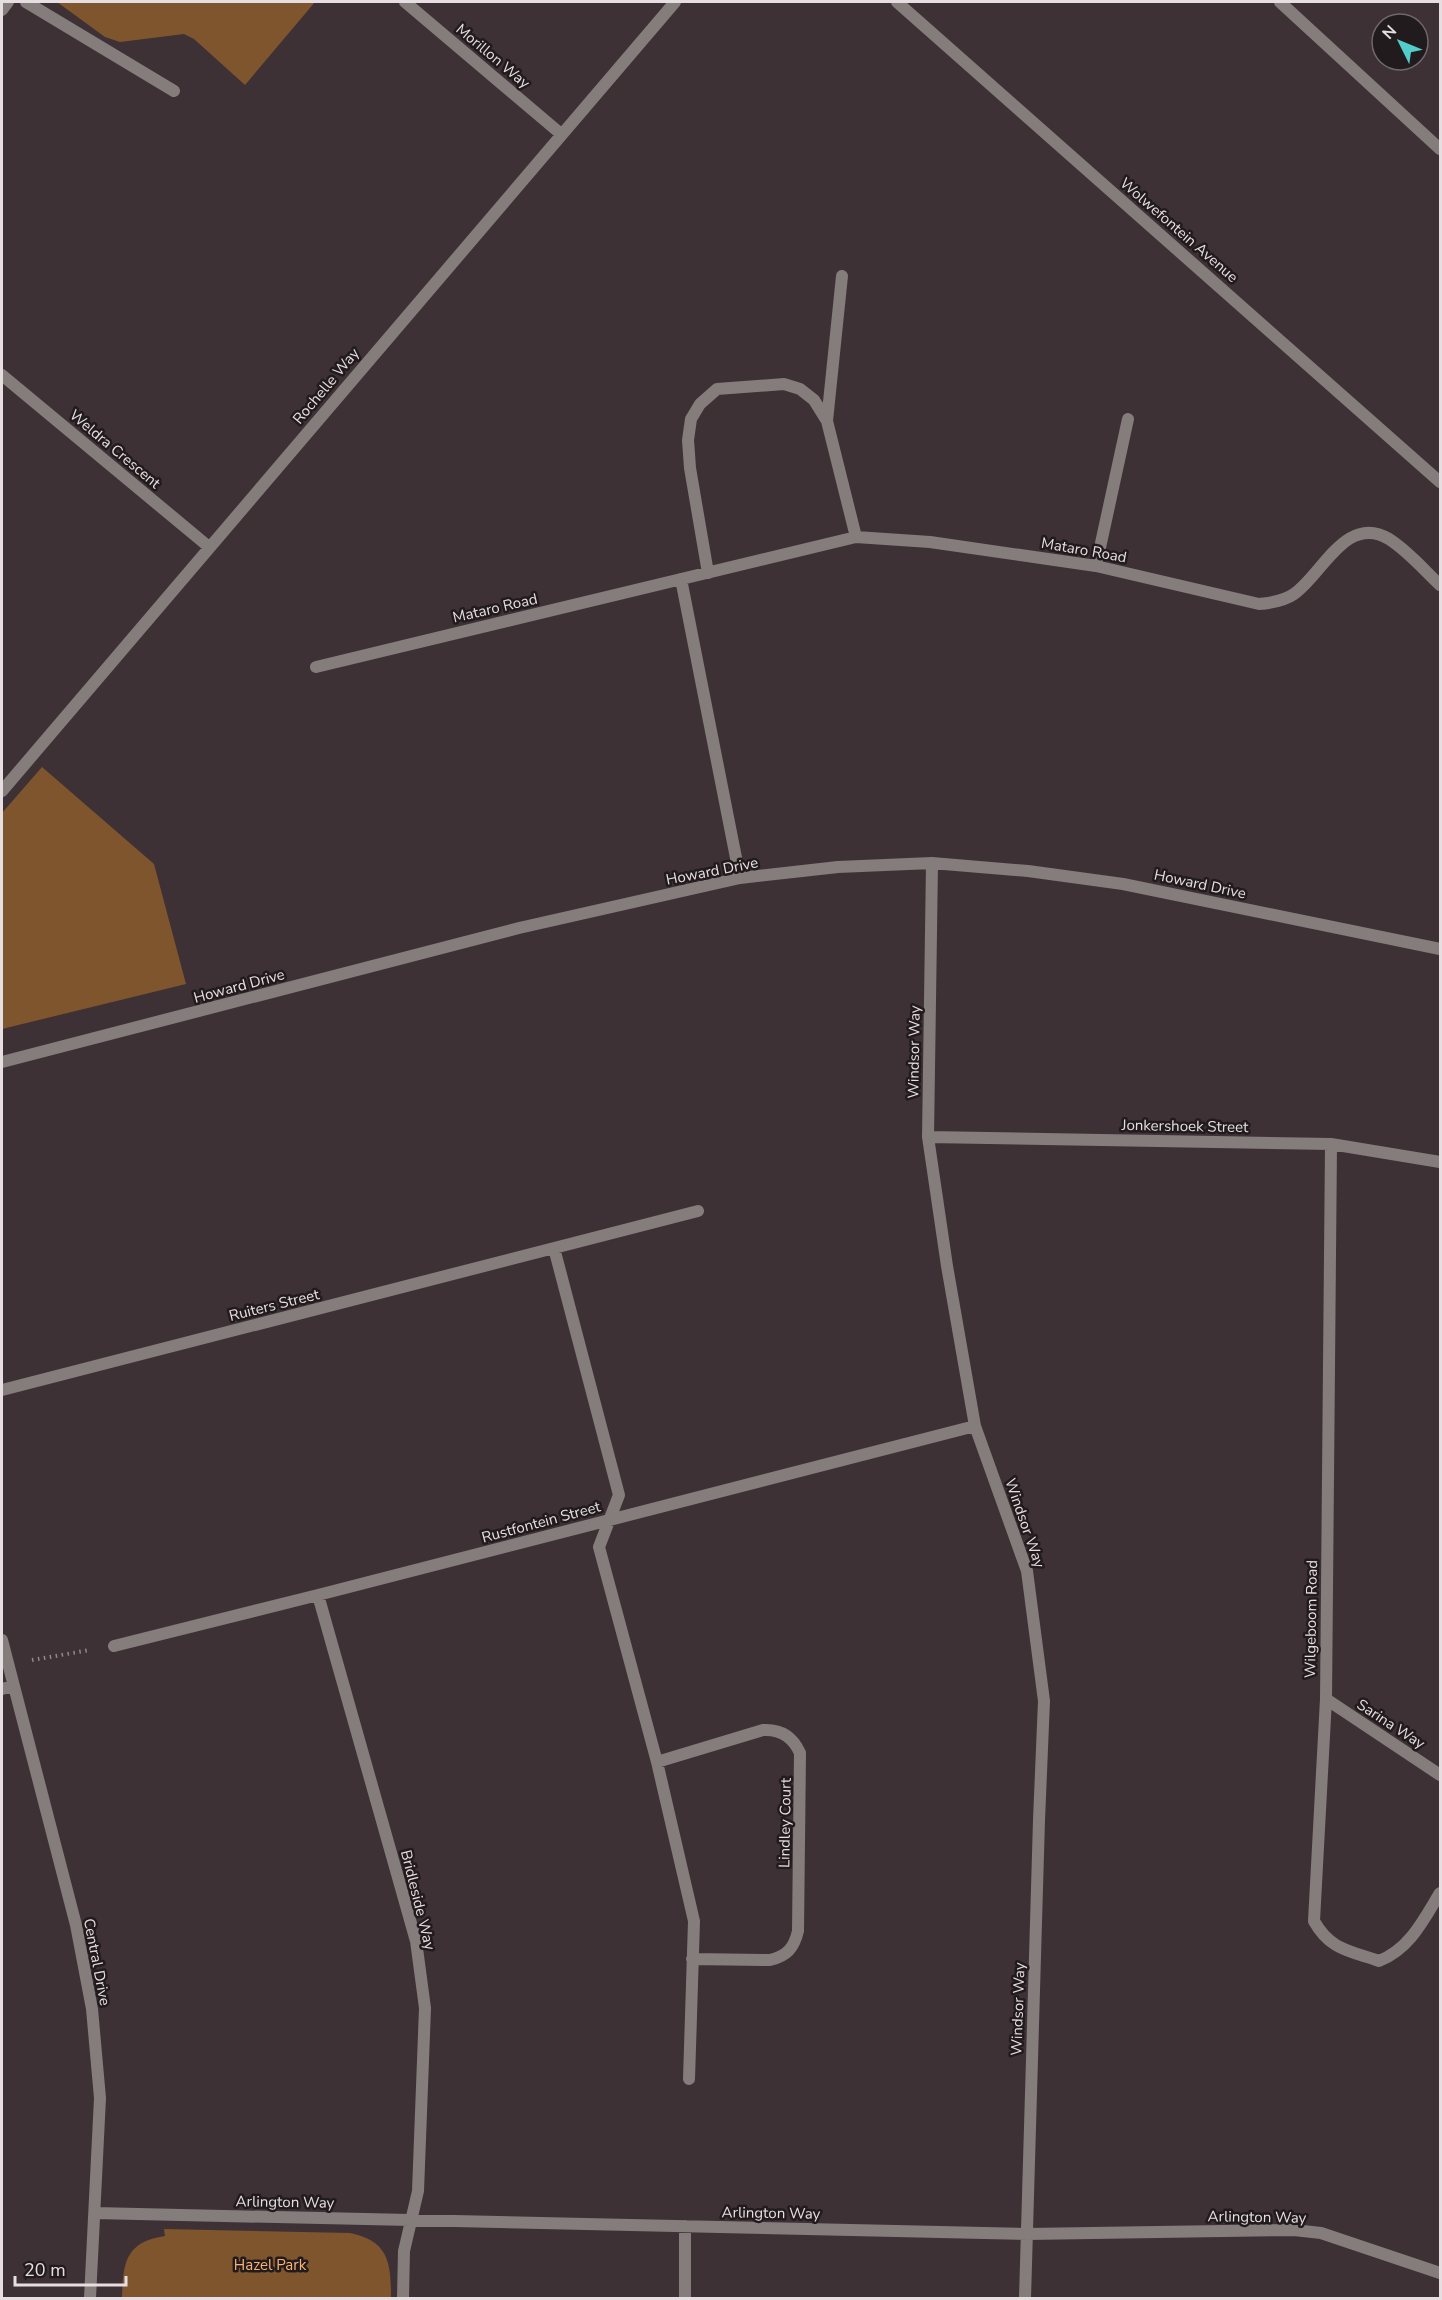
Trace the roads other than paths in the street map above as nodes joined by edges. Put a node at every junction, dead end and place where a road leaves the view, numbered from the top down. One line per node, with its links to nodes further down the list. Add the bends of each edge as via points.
1 (8, 2): 7 (street)
2 (26, 2): 8 (street)
3 (405, 2): 9 (street, Morillon Way)
4 (675, 2): 9 (street, Rochelle Way)
5 (897, 2): 15 (street, Wolwefontein Avenue)
6 (1280, 2): 10 (street)
7 (2, 10)
8 (174, 91)
9 (561, 134): 17 (street, Rochelle Way)
10 (1440, 149)
11 (842, 276): 14 (street)
12 (2, 375): 17 (street, Weldra Crescent)
13 (1128, 419): 18 (street)
14 (827, 422): 16 (street); 19 (street, via 814,400 800,389 784,384 717,389 700,404 691,419 688,440)
15 (1440, 482)
16 (856, 537): 18 (street, Mataro Road, via 930,542); 19 (street, Mataro Road)
17 (209, 547): 23 (street, Rochelle Way)
18 (1096, 566): 21 (street, Mataro Road, via 1247,602 1271,603 1294,594 1344,541 1365,534 1387,538)
19 (708, 573): 20 (street, Mataro Road)
20 (681, 579): 22 (street, Mataro Road); 25 (street)
21 (1440, 585)
22 (316, 667)
23 (2, 791)
24 (932, 863): 25 (street, Howard Drive, via 838,867); 26 (street, Howard Drive, via 1123,884); 28 (street, Windsor Way)
25 (740, 878): 27 (street, Howard Drive, via 519,928)
26 (1440, 949)
27 (2, 1062)
28 (928, 1137): 29 (street, Jonkershoek Street); 34 (street, Windsor Way)
29 (1331, 1144): 30 (street, Jonkershoek Street); 40 (street, Wilgeboom Road)
30 (1440, 1162)
31 (698, 1211): 32 (street, Ruiters Street)
32 (554, 1248): 33 (street, Ruiters Street); 35 (street, via 619,1495)
33 (2, 1390)
34 (975, 1426): 35 (street, Rustfontein Street); 49 (street, Windsor Way, via 1027,1571 1044,1701)
35 (609, 1520): 36 (street, Rustfontein Street); 41 (street, via 599,1547)
36 (318, 1595): 38 (street, Rustfontein Street); 47 (street, Bridleside Way, via 416,1941 424,2008 418,2191)
37 (2, 1640): 39 (street, Central Drive)
38 (114, 1646)
39 (8, 1688): 46 (street, Central Drive, via 76,1925 92,2009 100,2098)
40 (1326, 1699): 42 (street, Sarina Way); 43 (street, Wilgeboom Road, via 1314,1921 1321,1934 1331,1944 1380,1961 1406,1945)
41 (657, 1762): 44 (street, via 694,1921); 44 (street, Lindley Court, via 772,1729 789,1736 800,1753 796,1942 780,1958 770,1960)
42 (1440, 1775)
43 (1440, 1893)
44 (693, 1959): 45 (street)
45 (689, 2079)
46 (95, 2212): 47 (street, Arlington Way); 51 (street, Central Drive)
47 (411, 2220): 48 (street, Arlington Way); 52 (street, Bridleside Way, via 404,2251)
48 (685, 2226): 49 (street, Arlington Way); 53 (street)
49 (1027, 2234): 50 (street, Arlington Way, via 1294,2230 1321,2234); 54 (street, Windsor Way)
50 (1440, 2273)
51 (90, 2298)
52 (403, 2298)
53 (685, 2298)
54 (1025, 2298)

